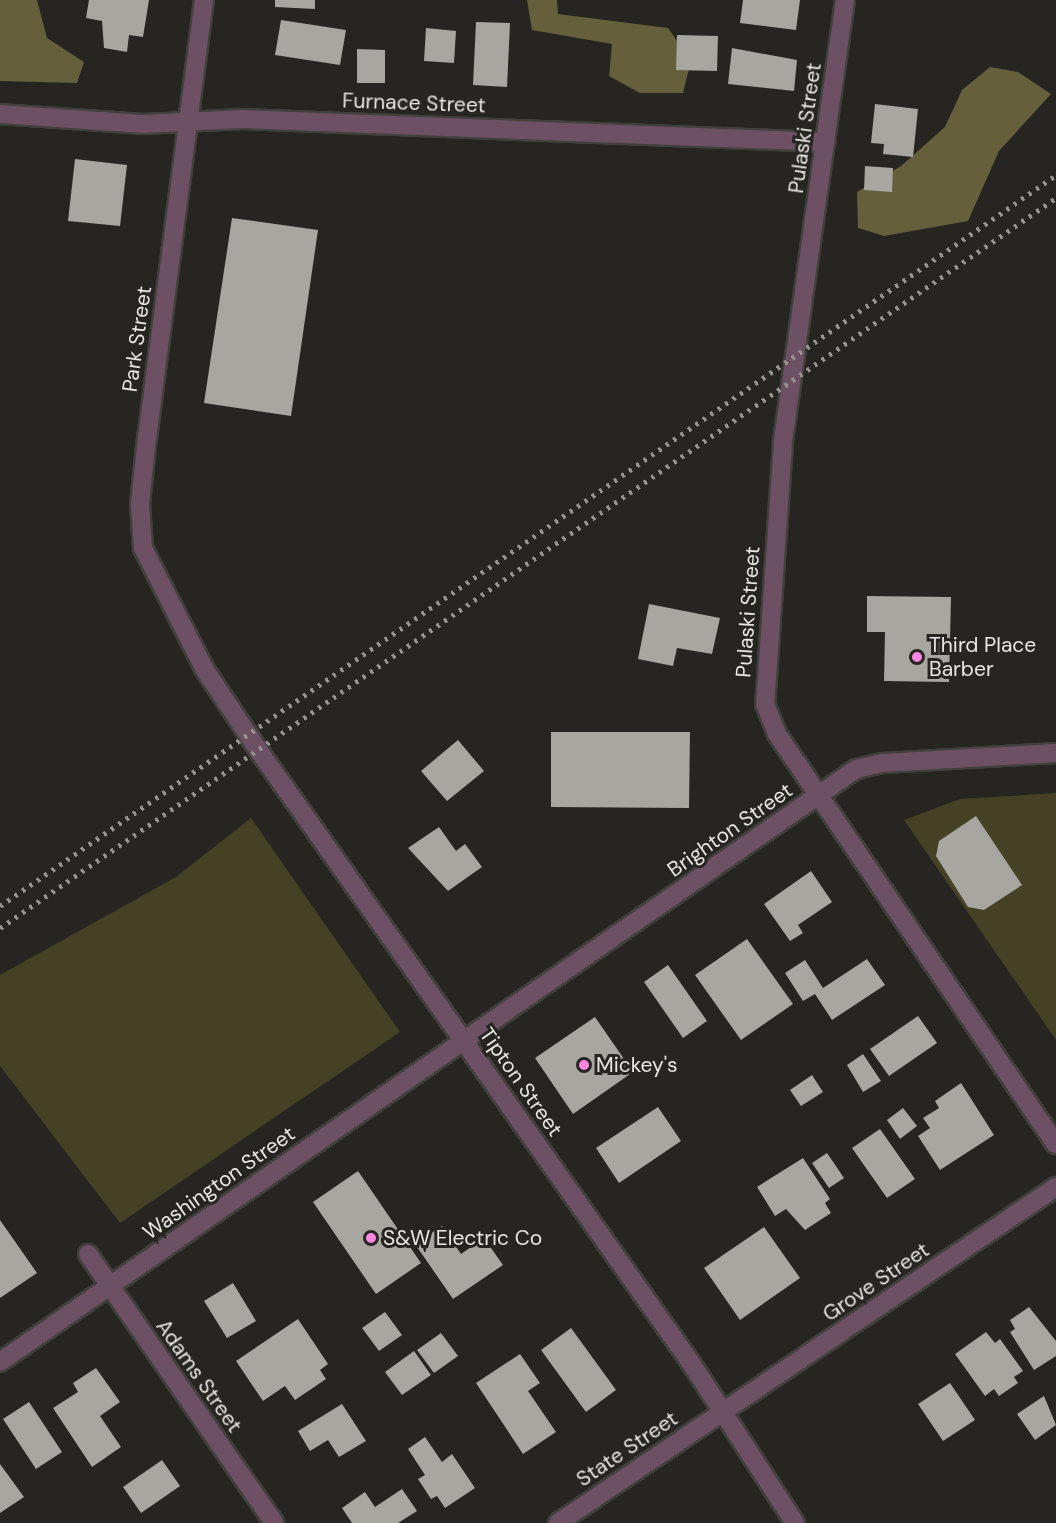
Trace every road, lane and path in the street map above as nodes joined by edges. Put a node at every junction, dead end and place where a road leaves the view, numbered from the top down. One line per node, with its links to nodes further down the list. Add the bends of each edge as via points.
1 (204, 0): 4 (street, Park Street)
2 (845, 0): 5 (street, Pulaski Street)
3 (0, 114): 4 (street, Furnace Street)
4 (189, 122): 5 (street, Furnace Street, via 242,119); 6 (street, Park Street, via 140,504 146,557)
5 (826, 142): 8 (street, Pulaski Street, via 783,443 765,704 777,734)
6 (205, 670): 9 (street, Tipton Street)
7 (1056, 753): 8 (street, Brighton Street, via 883,763 856,769)
8 (822, 793): 9 (street, Brighton Street); 10 (street, Pulaski Street)
9 (464, 1042): 13 (street, Washington Street); 15 (street, Tipton Street)
10 (1056, 1144)
11 (1056, 1187): 15 (street, Grove Street)
12 (88, 1254): 13 (street, Adams Street)
13 (109, 1287): 14 (street, Washington Street); 16 (street, Adams Street)
14 (0, 1362)
15 (722, 1414): 17 (street, State Street); 18 (street, Tipton Street)
16 (274, 1523)
17 (558, 1523)
18 (795, 1523)

